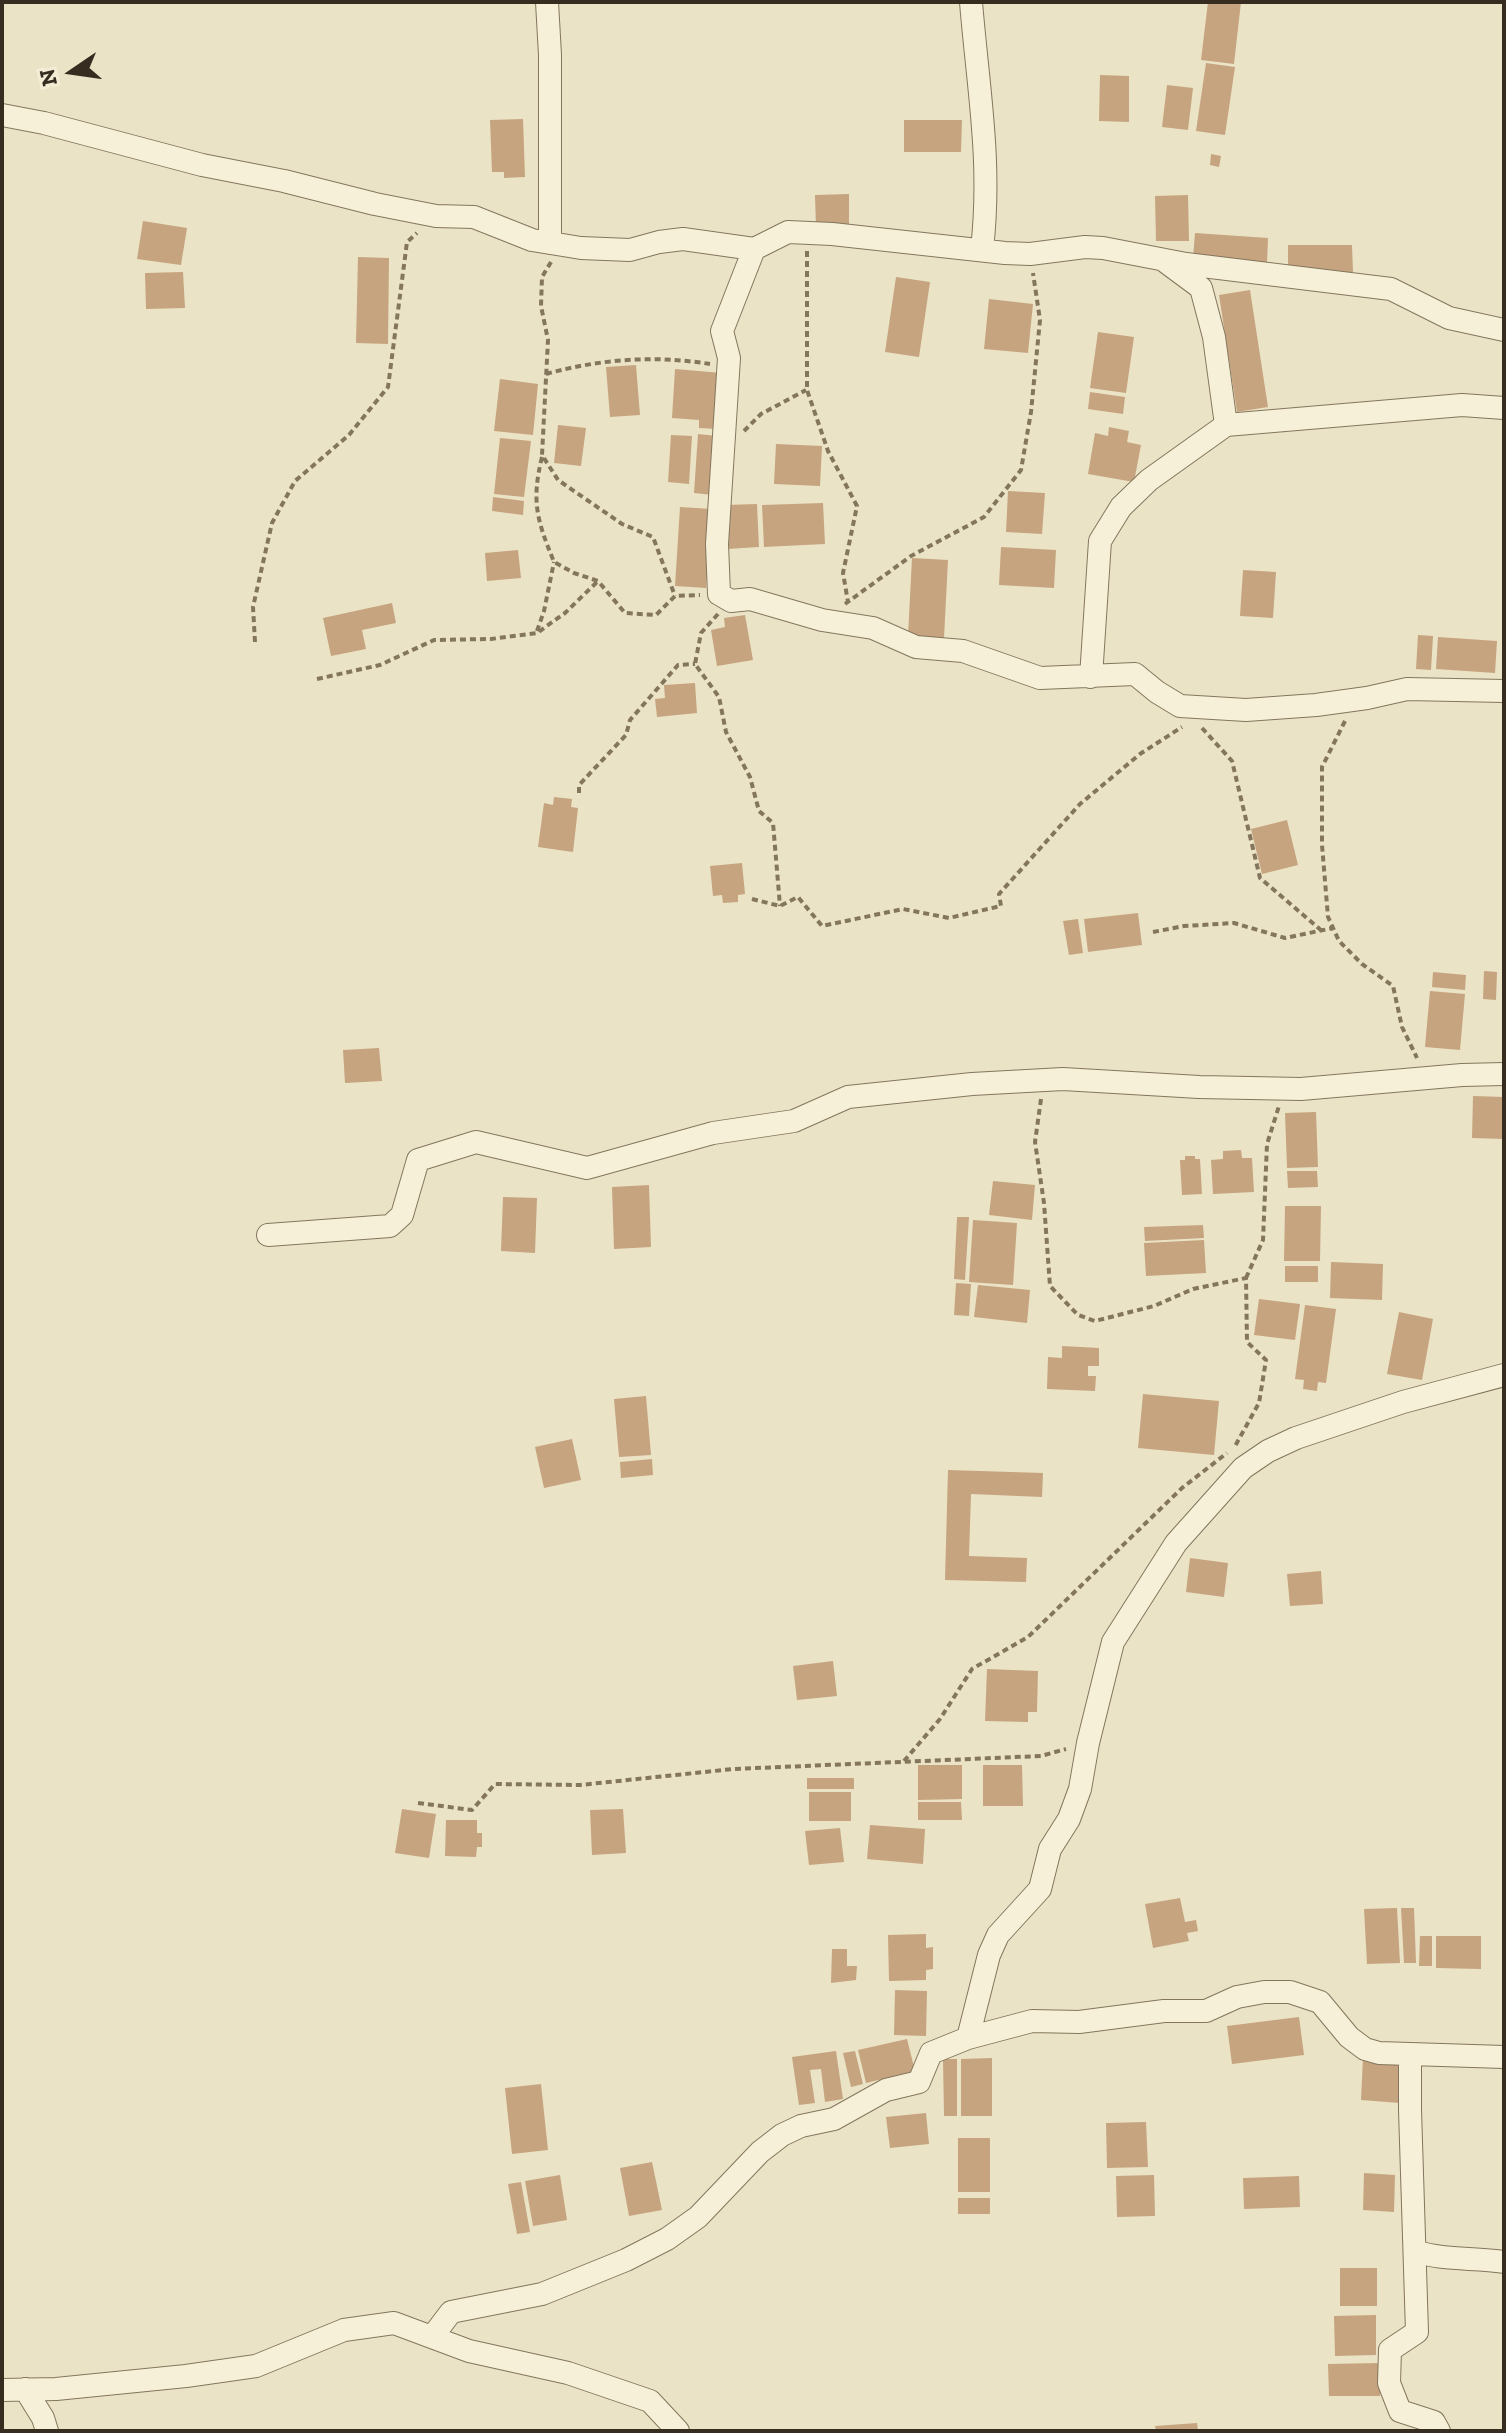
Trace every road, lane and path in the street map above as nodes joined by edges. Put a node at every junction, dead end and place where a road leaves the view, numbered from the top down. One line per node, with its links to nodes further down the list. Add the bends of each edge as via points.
1 (547, 2): 6 (street)
2 (971, 2): 9 (street, via 984,110)
3 (2, 115): 4 (street)
4 (436, 216): 6 (street, via 474,217); 27 (path, via 407,242 388,387 349,435 295,481 272,523 253,607)
5 (808, 232): 8 (street, via 788,232); 9 (street); 15 (path)
6 (550, 243): 7 (street)
7 (581, 248): 8 (street, via 630,250 683,239); 14 (path, via 555,255 542,277)
8 (754, 249): 13 (street, via 722,331)
9 (982, 249): 10 (street)
10 (1030, 254): 11 (street, via 1085,247); 24 (path, via 1040,320 1021,470 984,517 911,556)
11 (1164, 260): 12 (street, via 1391,289 1449,318); 17 (street, via 1201,288)
12 (1504, 330)
13 (728, 367): 14 (path, via 644,358); 18 (street)
14 (546, 374): 19 (path)
15 (807, 390): 18 (path, via 761,414); 24 (path, via 828,451 857,506 843,573)
16 (1504, 408): 17 (street, via 1462,405)
17 (1226, 425): 29 (street, via 1149,480 1121,507 1100,541)
18 (722, 452): 23 (street, via 717,544)
19 (542, 455): 20 (path, via 535,513); 22 (path, via 558,480 622,524 653,537)
20 (554, 562): 21 (path); 26 (path)
21 (598, 581): 22 (path, via 625,613 656,615); 26 (path)
22 (675, 596): 23 (path)
23 (725, 597): 25 (street); 28 (path, via 701,633)
24 (848, 602): 25 (path)
25 (822, 620): 29 (street, via 873,628 916,647 963,651 1040,678)
26 (537, 633): 30 (path, via 434,640 380,665)
27 (255, 642)
28 (695, 664): 34 (path, via 678,665 662,682 630,720 626,735 579,785); 36 (path, via 719,697 726,732 750,777 759,811 773,823)
29 (1091, 677): 33 (street, via 1135,674)
30 (317, 679)
31 (1504, 691): 32 (street, via 1407,689)
32 (1357, 699): 33 (street); 37 (path, via 1322,767 1322,845)
33 (1189, 712): 36 (path, via 1080,804 999,894 1001,906 949,918 903,909 822,926 798,897); 38 (path, via 1232,761 1260,878)
34 (579, 793)
35 (752, 899): 36 (path)
36 (780, 906)
37 (1333, 928): 38 (path); 41 (path, via 1362,964 1393,986 1402,1027)
38 (1322, 931): 39 (path, via 1285,938 1234,923)
39 (1153, 932)
40 (1504, 1074): 41 (street)
41 (1427, 1078): 43 (street)
42 (1043, 1080): 43 (street); 44 (street, via 848,1097 794,1121 713,1133 587,1168 476,1142 418,1160 402,1215 390,1226); 45 (path, via 1035,1142 1050,1286 1078,1315 1095,1321)
43 (1284, 1089): 45 (path, via 1267,1144 1263,1240)
44 (268, 1235)
45 (1246, 1278): 48 (path, via 1247,1342 1266,1360 1259,1403 1234,1448 1182,1488 1028,1637 972,1669)
46 (1504, 1375): 47 (street, via 1342,1422 1268,1451 1243,1468 1176,1543 1113,1642)
47 (1088, 1743): 48 (path, via 1041,1756); 50 (street, via 1080,1789 1050,1849 1040,1889 998,1935 989,1955)
48 (904, 1761): 49 (path, via 733,1769 580,1785 495,1784 472,1810)
49 (418, 1803)
50 (968, 2038): 51 (street, via 1032,2021 1206,2011 1237,1997 1290,1992 1320,2002 1365,2049); 55 (street, via 931,2053 919,2082 886,2090 834,2119 782,2135 698,2217 667,2239 542,2294 451,2312)
51 (1410, 2054): 52 (street); 53 (street)
52 (1504, 2057)
53 (1415, 2251): 54 (street); 60 (street, via 1417,2332 1390,2350 1389,2383 1400,2411 1434,2422)
54 (1504, 2262)
55 (432, 2337): 56 (street, via 394,2323 344,2330 256,2366); 59 (street, via 650,2401)
56 (25, 2389): 57 (street); 58 (street)
57 (2, 2390)
58 (47, 2431)
59 (678, 2431)
60 (1439, 2431)

